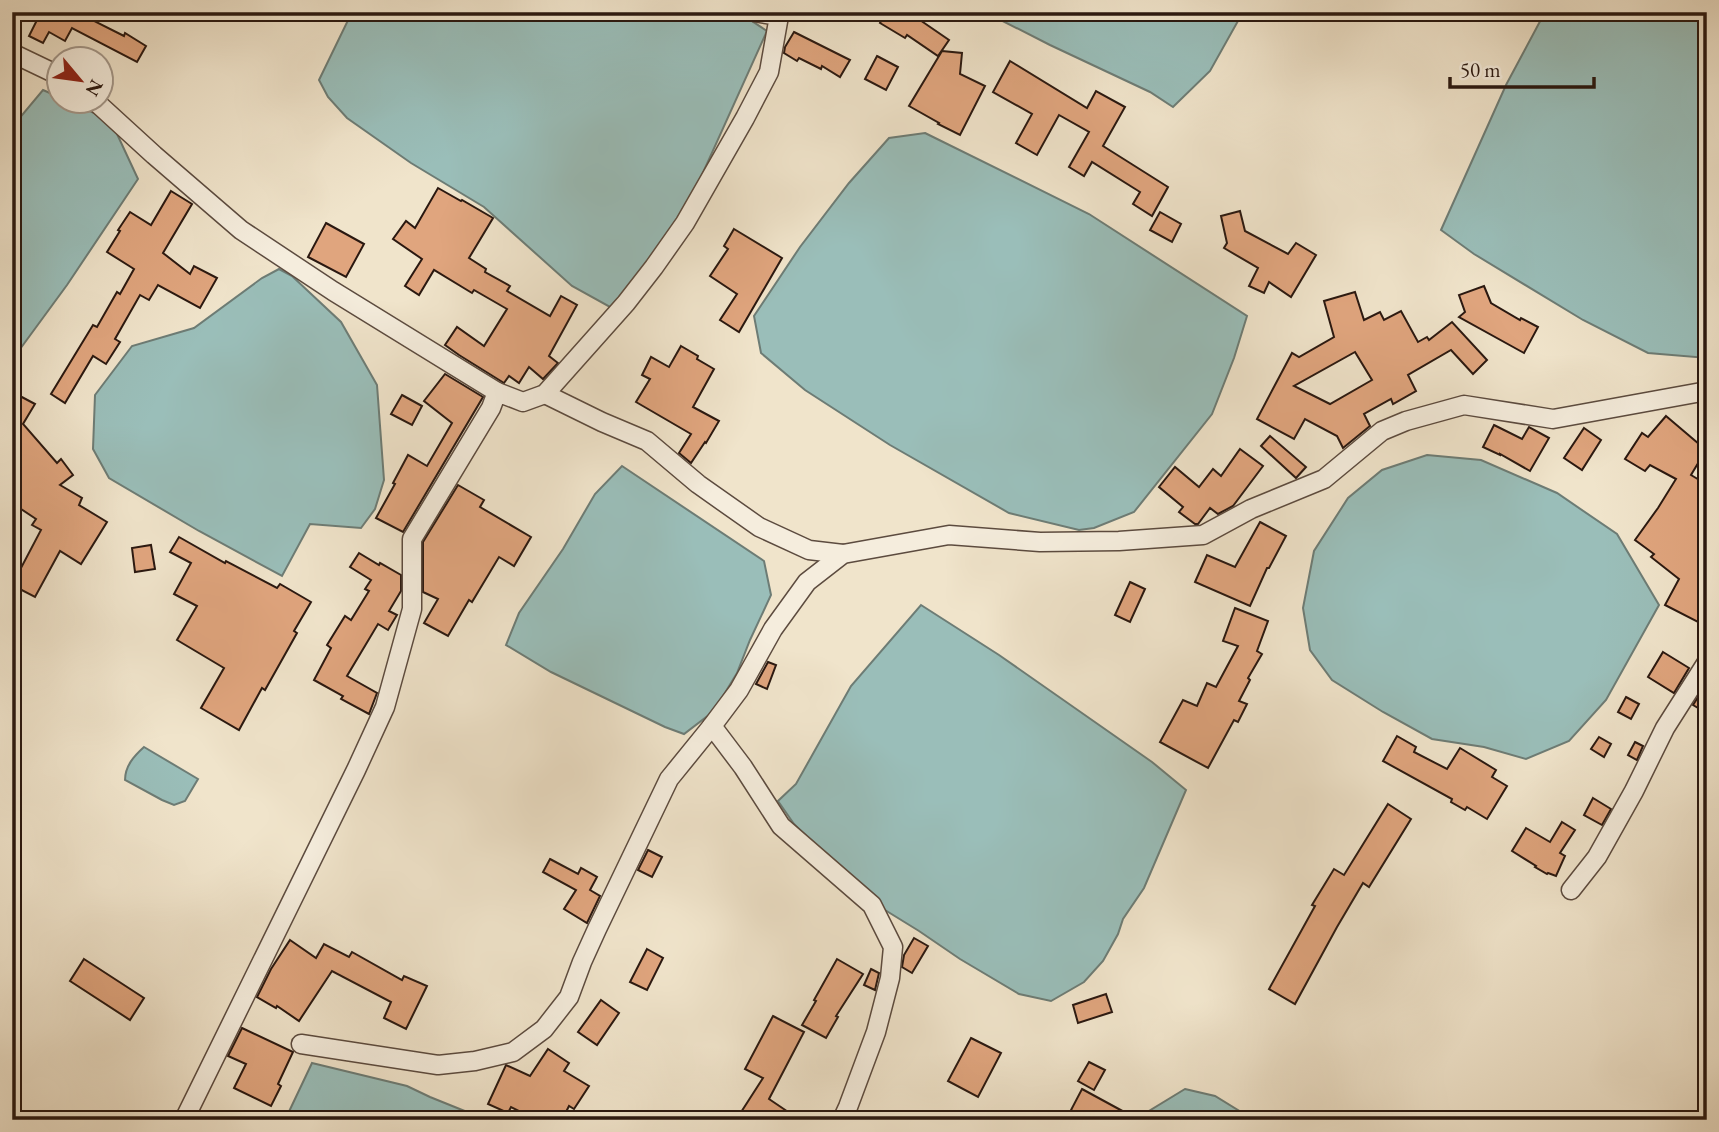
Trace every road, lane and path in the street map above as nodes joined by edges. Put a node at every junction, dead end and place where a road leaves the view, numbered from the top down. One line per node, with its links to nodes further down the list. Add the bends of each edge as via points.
1 (754, 12): 2 (street)
2 (780, 14): 8 (street, via 769,72 685,223 626,303)
3 (12, 53): 4 (street)
4 (46, 69)
5 (111, 116): 7 (street, via 241,230)
6 (1707, 391): 9 (street, via 1553,419 1464,405 1418,418 1382,431 1324,479 1203,535 1040,542 949,535)
7 (498, 393): 8 (street, via 523,402); 14 (street, via 412,539 412,609 385,707)
8 (545, 394): 9 (street, via 647,442 759,527 809,550)
9 (843, 554): 11 (street, via 807,582)
10 (1707, 662): 12 (street, via 1665,728 1597,857)
11 (712, 726): 13 (street, via 669,779 569,997 544,1029 513,1052 438,1065); 15 (street, via 781,826 872,905 893,947 876,1032)
12 (1571, 890)
13 (301, 1044)
14 (184, 1120)
15 (842, 1120)

